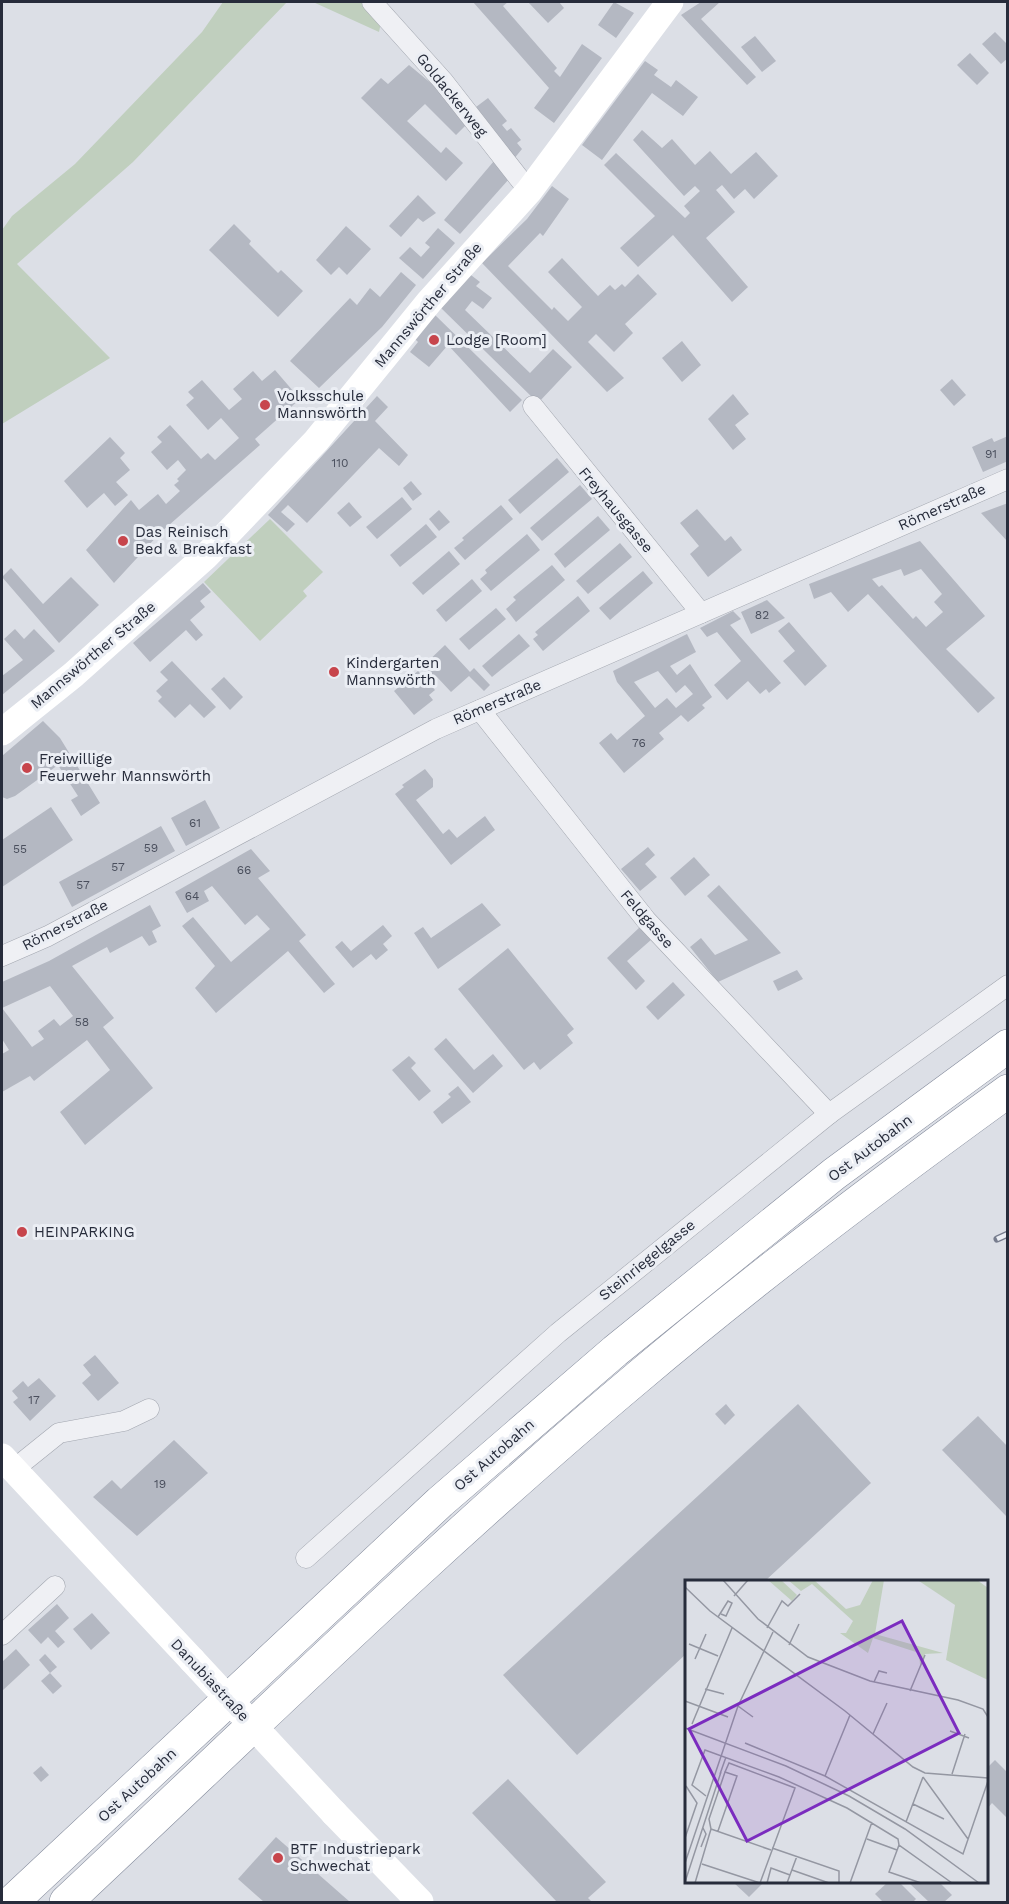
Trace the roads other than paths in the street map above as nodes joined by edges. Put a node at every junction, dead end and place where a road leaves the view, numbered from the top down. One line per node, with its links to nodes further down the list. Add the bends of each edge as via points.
1 (372, 2): 3 (street, Goldackerweg, via 443,81)
2 (670, 2): 3 (main road, Mannswörther Straße)
3 (529, 191): 8 (main road, Mannswörther Straße, via 429,302 316,441 206,556 73,675)
4 (533, 406): 6 (street, Freyhausgasse)
5 (1008, 479): 6 (street, Römerstraße)
6 (700, 613): 7 (street, Römerstraße)
7 (480, 710): 9 (street, Römerstraße, via 435,729 48,936); 13 (street, Feldgasse, via 646,920)
8 (2, 732)
9 (2, 956)
10 (1008, 985): 13 (street, Steinriegelgasse)
11 (1008, 1046): 19 (highway, Ost Autobahn, via 834,1174 597,1366 440,1502)
12 (1008, 1091): 20 (highway, via 852,1205 637,1378 464,1530)
13 (829, 1114): 16 (street, Steinriegelgasse, via 558,1333)
14 (149, 1409): 15 (street, via 124,1421 59,1433)
15 (7, 1464): 21 (main road, Danubiastraße, bridge)
16 (306, 1558)
17 (56, 1586): 18 (street)
18 (2, 1635)
19 (12, 1902)
20 (66, 1902)
21 (420, 1902)

